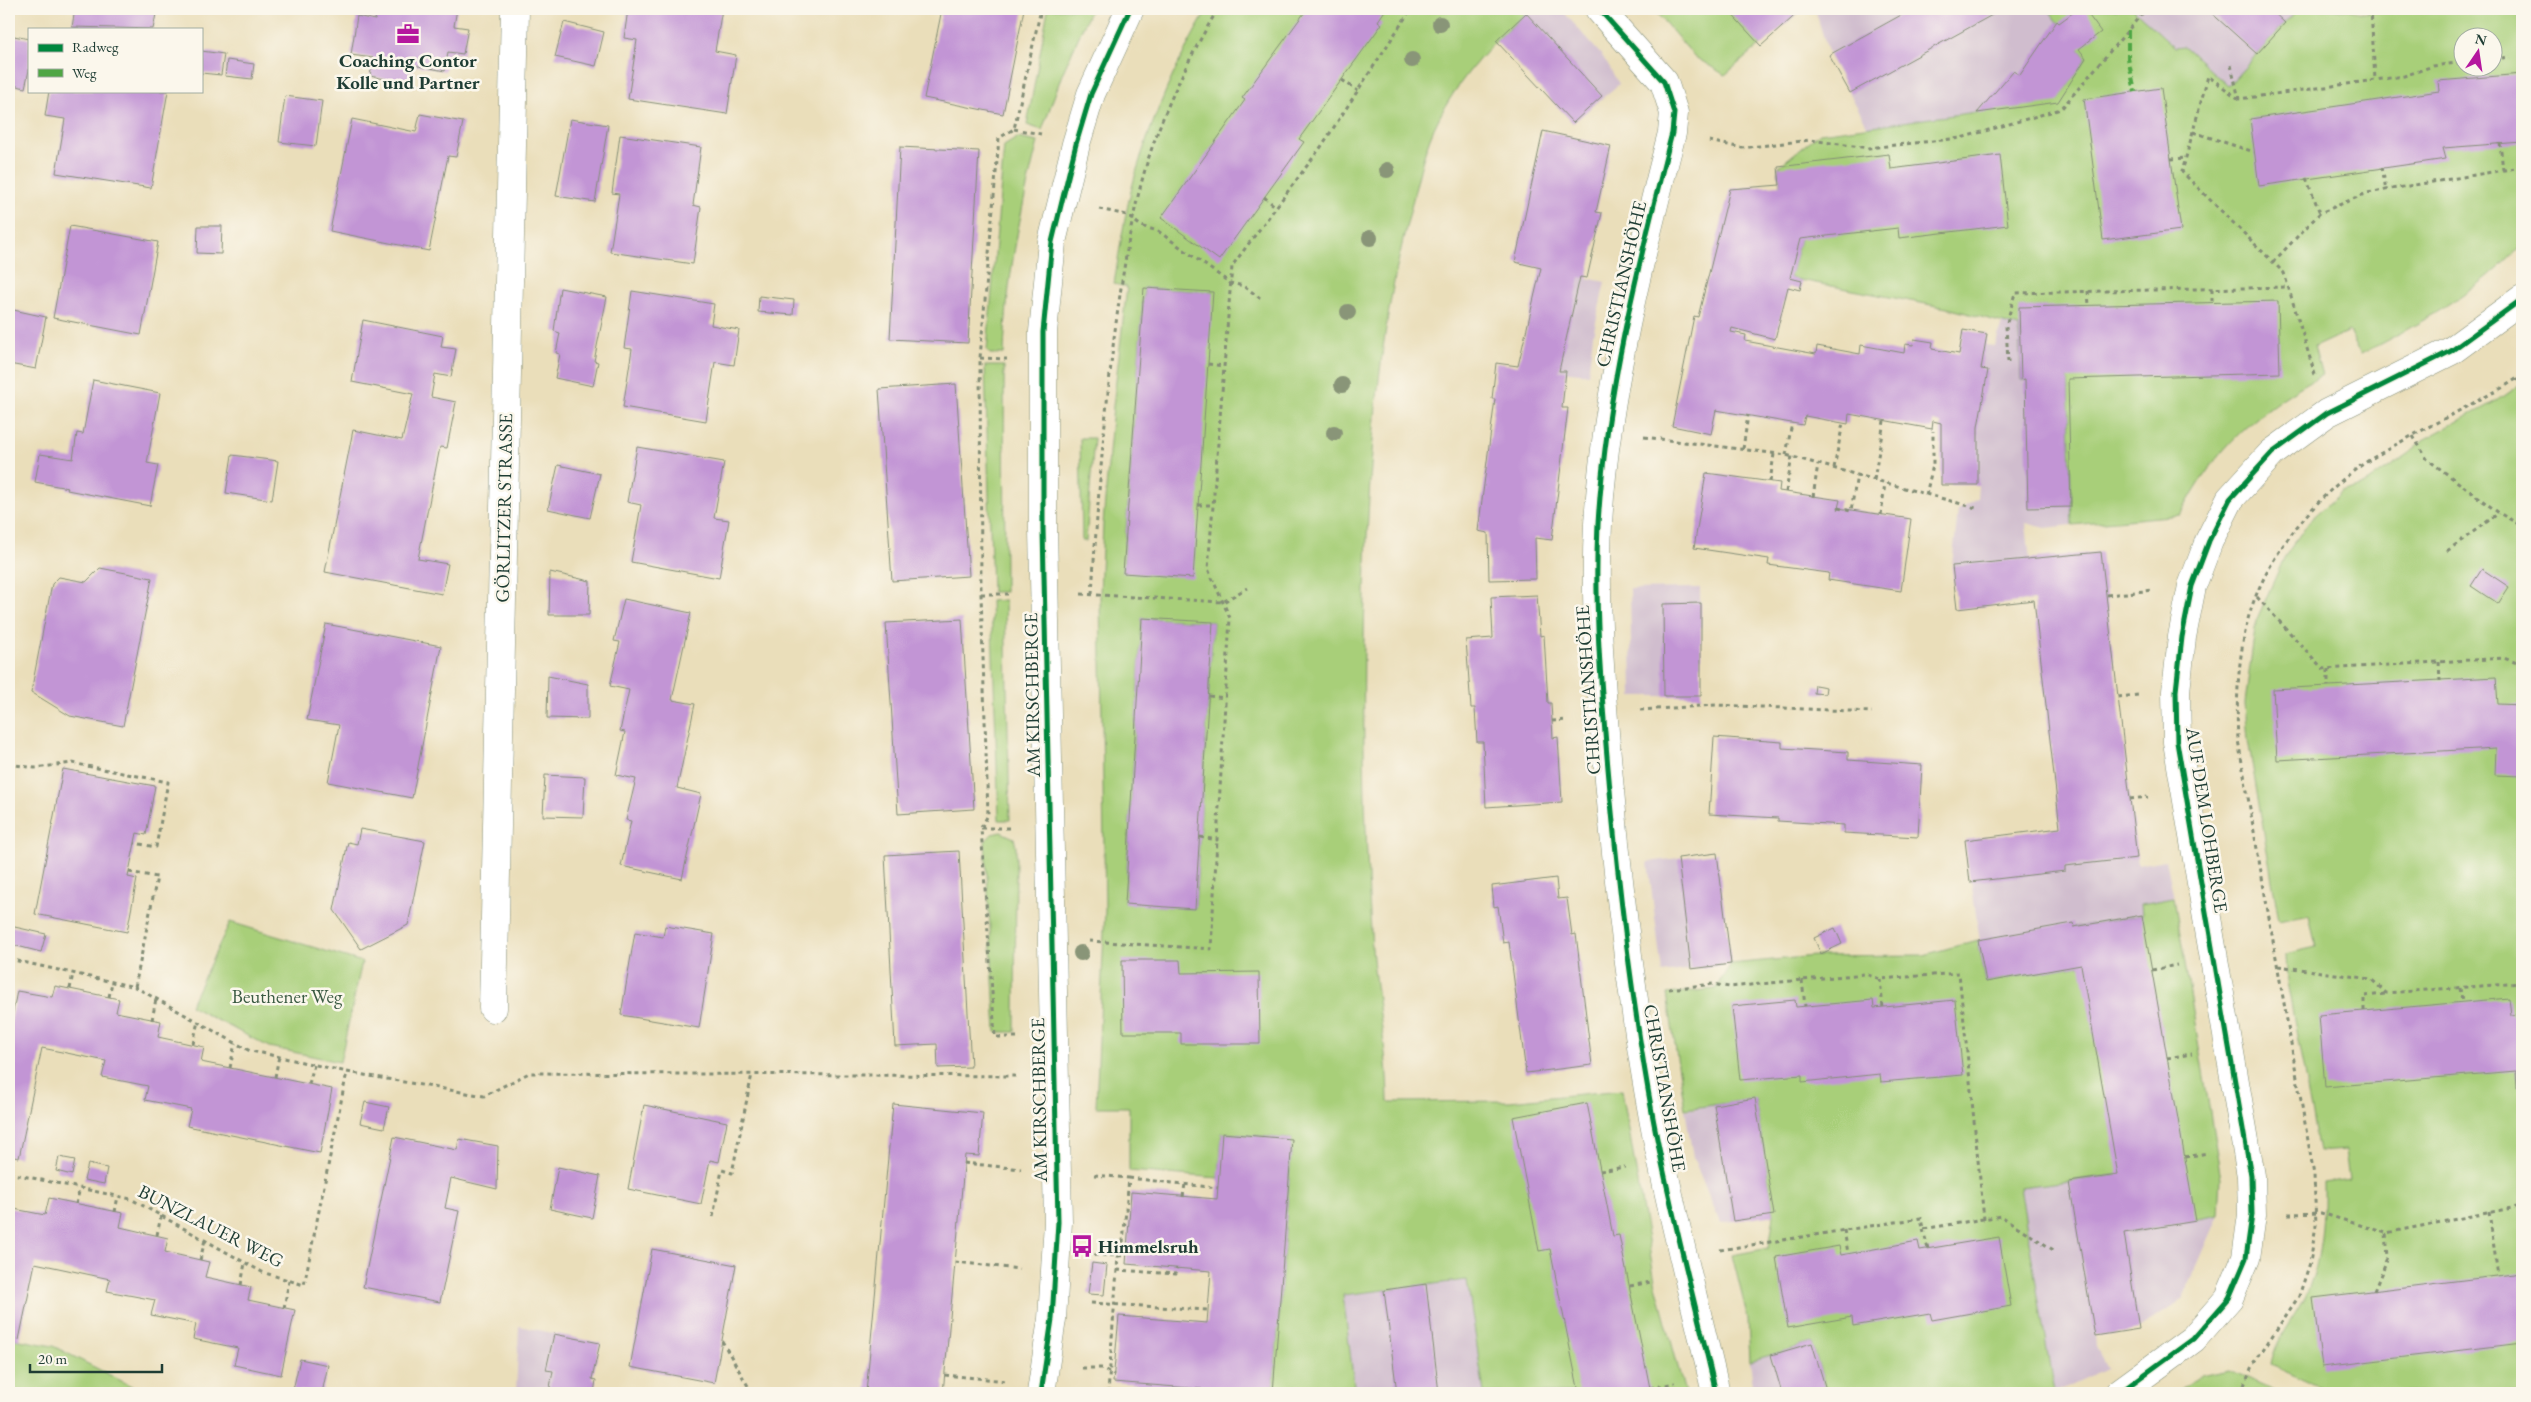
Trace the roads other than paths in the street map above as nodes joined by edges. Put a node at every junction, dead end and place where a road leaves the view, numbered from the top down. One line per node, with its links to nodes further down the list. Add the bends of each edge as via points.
1 (515, 9): 5 (street, GÖRLITZER STRASSE)
2 (1130, 9): 6 (street, AM KIRSCHBERGE, via 1091,94 1062,200 1045,294 1042,359 1058,1222 1052,1320)
3 (1599, 9): 7 (street, CHRISTIANSHÖHE, via 1664,82 1674,113 1672,133 1630,299 1607,433 1598,524 1599,658 1632,992 1653,1120)
4 (2522, 299): 8 (street, AUF DEM LOHBERGE, via 2451,351 2327,413 2272,453 2230,499 2192,586 2176,690 2177,742 2250,1168 2252,1215 2246,1258 2229,1298 2193,1339)
5 (493, 1008)
6 (1041, 1393)
7 (1716, 1393)
8 (2119, 1393)

